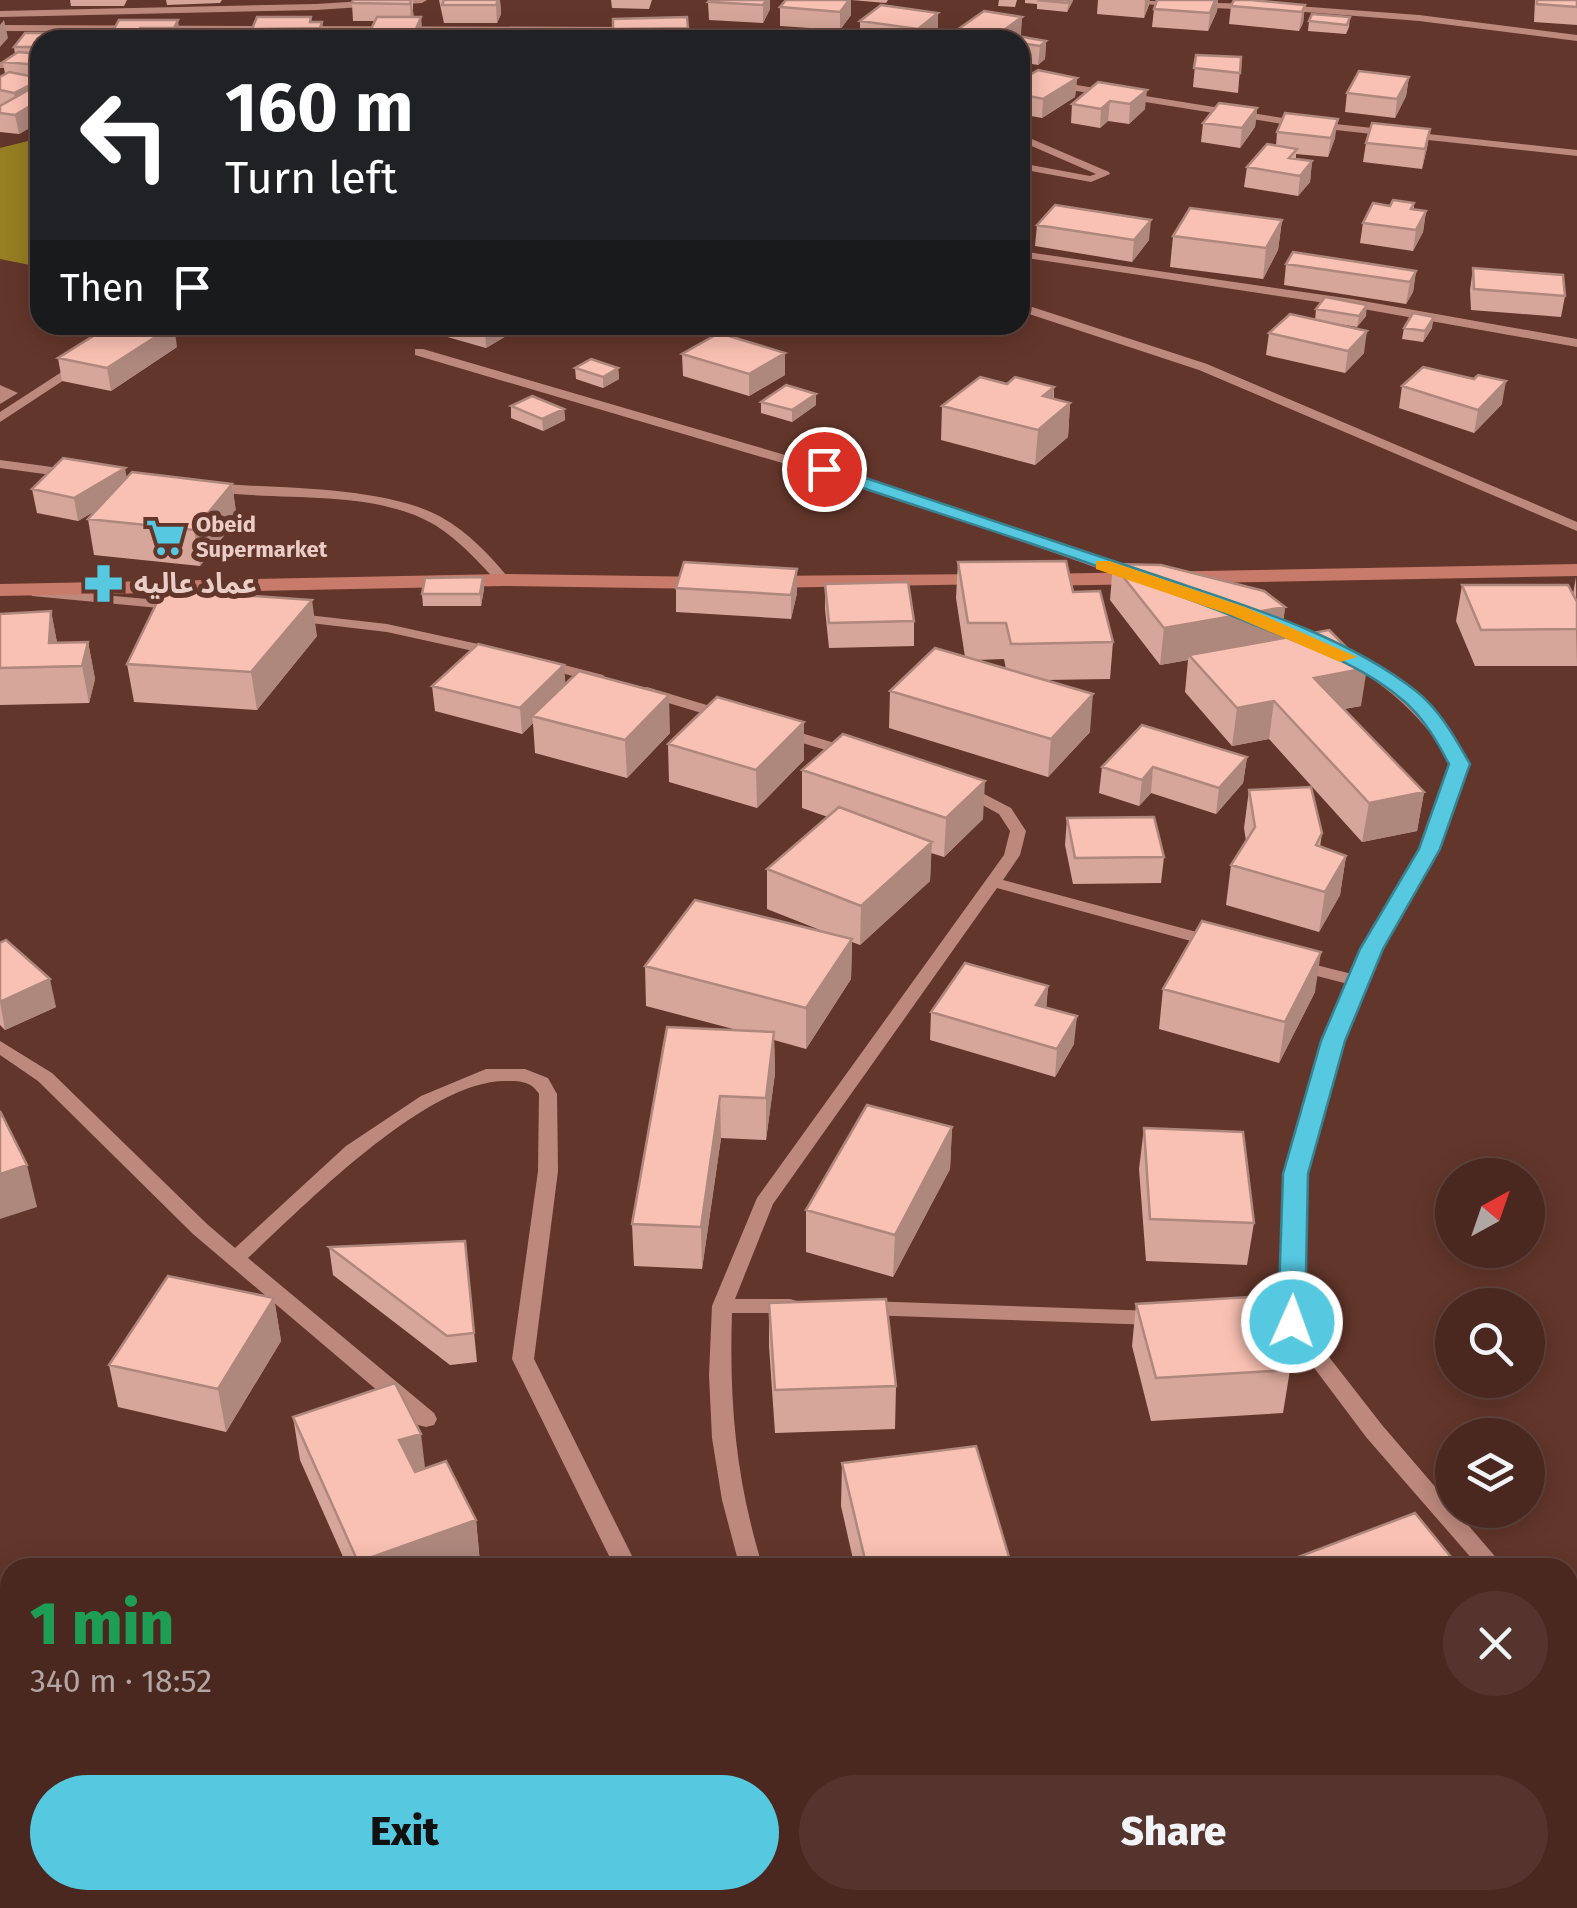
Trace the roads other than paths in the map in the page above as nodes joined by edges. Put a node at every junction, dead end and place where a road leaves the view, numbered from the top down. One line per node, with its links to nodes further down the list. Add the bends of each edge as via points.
1 (422, 0): 7 (street)
2 (1123, 0): 3 (street)
3 (1234, 3): 5 (street)
4 (1290, 4): 6 (street); 10 (street)
5 (1262, 7)
6 (1276, 8)
7 (0, 14)
8 (0, 28): 9 (street)
9 (657, 30)
10 (1577, 38)
11 (0, 65): 12 (street)
12 (30, 65)
13 (1030, 81): 15 (street, via 1289,122)
14 (1030, 142): 16 (street, via 1105,174 1091,179)
15 (1577, 153)
16 (1030, 168)
17 (1030, 255): 19 (street)
18 (1030, 310): 28 (street, via 1202,367)
19 (1577, 342)
20 (419, 352): 30 (street, via 896,492)
21 (91, 358): 24 (street)
22 (0, 389): 23 (street, via 12,393)
23 (0, 400)
24 (0, 418)
25 (0, 464): 26 (street)
26 (97, 476)
27 (192, 486): 31 (street, via 425,514 466,540)
28 (1577, 527)
29 (1577, 570): 30 (main road)
30 (1141, 579): 31 (main road); 33 (street)
31 (503, 580): 32 (main road)
32 (6, 590): 34 (street)
33 (1192, 595)
34 (200, 608)
35 (275, 615): 37 (street, via 387,628 518,657)
36 (1252, 616): 42 (street, via 1369,668 1411,697 1460,764 1430,849)
37 (866, 757)
38 (951, 784): 39 (street, via 1006,810 1018,831 1012,854)
39 (992, 882): 40 (street); 45 (street, via 764,1204)
40 (1223, 945)
41 (1281, 960): 42 (street)
42 (1358, 981): 50 (street, via 1333,1041 1296,1174)
43 (0, 1048): 44 (street, via 45,1078)
44 (235, 1259): 51 (street); 52 (street, via 353,1150 428,1100 486,1075 525,1074 541,1082 548,1094 548,1171 523,1359)
45 (722, 1306): 46 (street); 53 (street, via 718,1425 730,1503)
46 (818, 1306)
47 (838, 1307): 48 (street)
48 (1173, 1318)
49 (1232, 1320): 50 (street)
50 (1292, 1322): 54 (street, via 1374,1432)
51 (426, 1420)
52 (622, 1558)
53 (749, 1558)
54 (1485, 1558)

